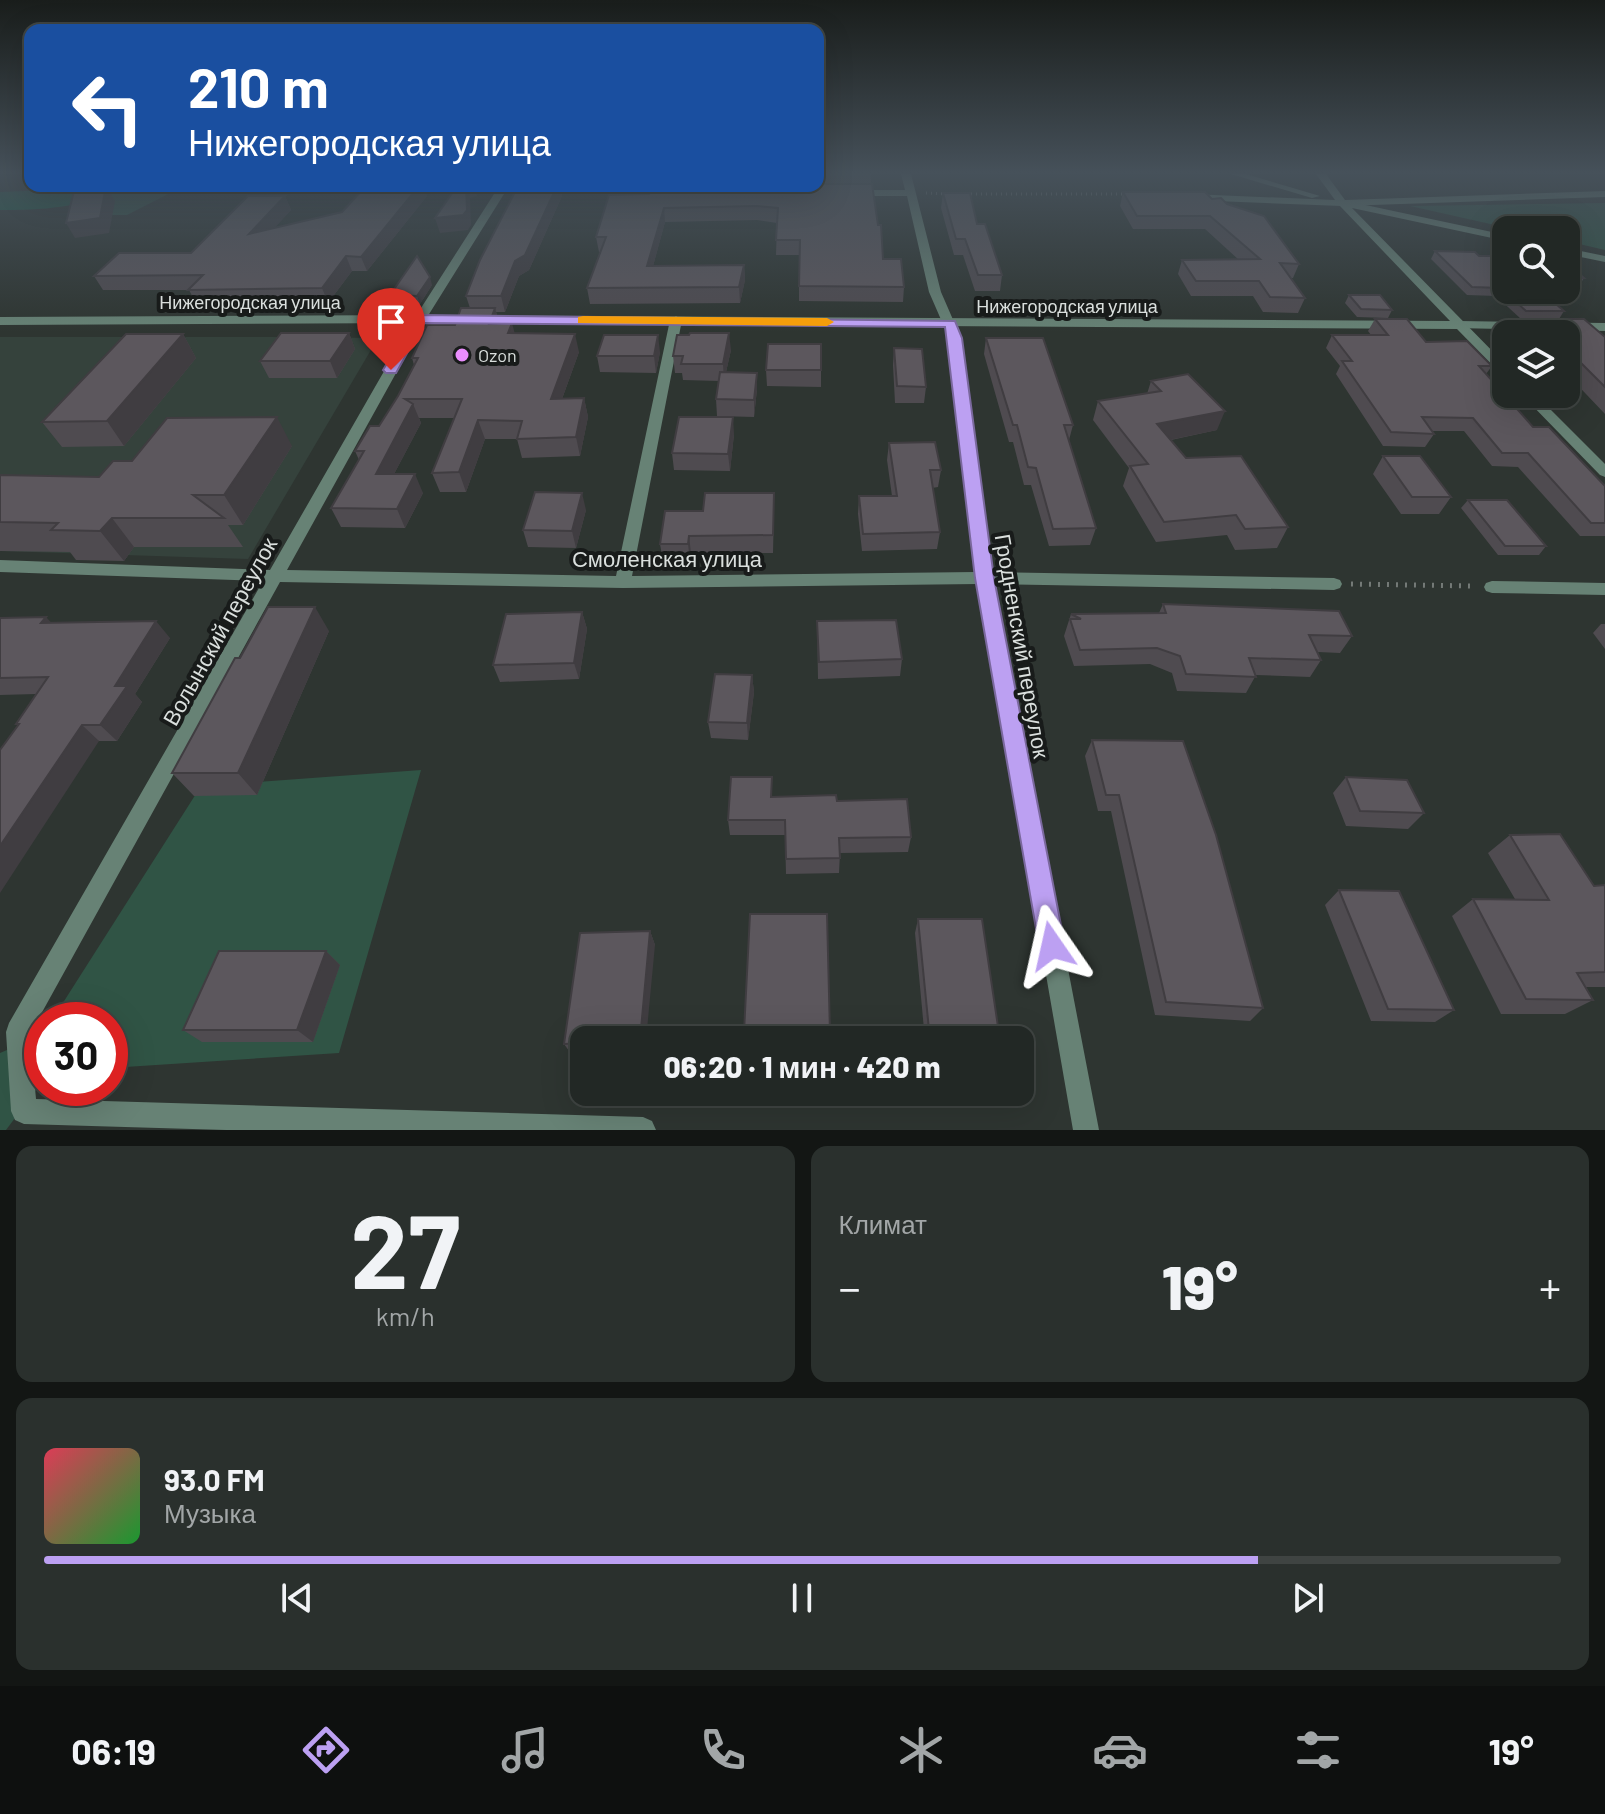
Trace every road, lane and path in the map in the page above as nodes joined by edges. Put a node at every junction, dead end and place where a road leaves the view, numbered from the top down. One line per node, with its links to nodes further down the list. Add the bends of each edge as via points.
1 (482, 227): 8 (street, Волынский переулок)
2 (918, 227): 11 (street, Гродненский переулок, via 935,292)
3 (1365, 227): 12 (street)
4 (1453, 227): 5 (street)
5 (1492, 235)
6 (1580, 254): 7 (street)
7 (1605, 259)
8 (420, 319): 9 (street, Нижегородская улица); 10 (street, Нижегородская улица); 18 (street, Волынский переулок)
9 (676, 320): 11 (street, Нижегородская улица); 20 (street)
10 (0, 321)
11 (951, 323): 12 (street, Нижегородская улица); 19 (street, Гродненский переулок)
12 (1459, 325): 13 (street, Нижегородская улица); 14 (street)
13 (1605, 327)
14 (1492, 358)
15 (1542, 408): 16 (street)
16 (1605, 472)
17 (0, 566): 18 (street, Смоленская улица)
18 (275, 576): 20 (street, Смоленская улица); 24 (street, Волынский переулок, via 18,1032 24,1111)
19 (985, 578): 20 (street, Смоленская улица); 21 (street, Смоленская улица); 25 (street, Гродненский переулок)
20 (623, 582)
21 (1334, 584): 22 (path)
22 (1492, 587): 23 (street)
23 (1605, 589)
24 (643, 1130)
25 (1086, 1130)

